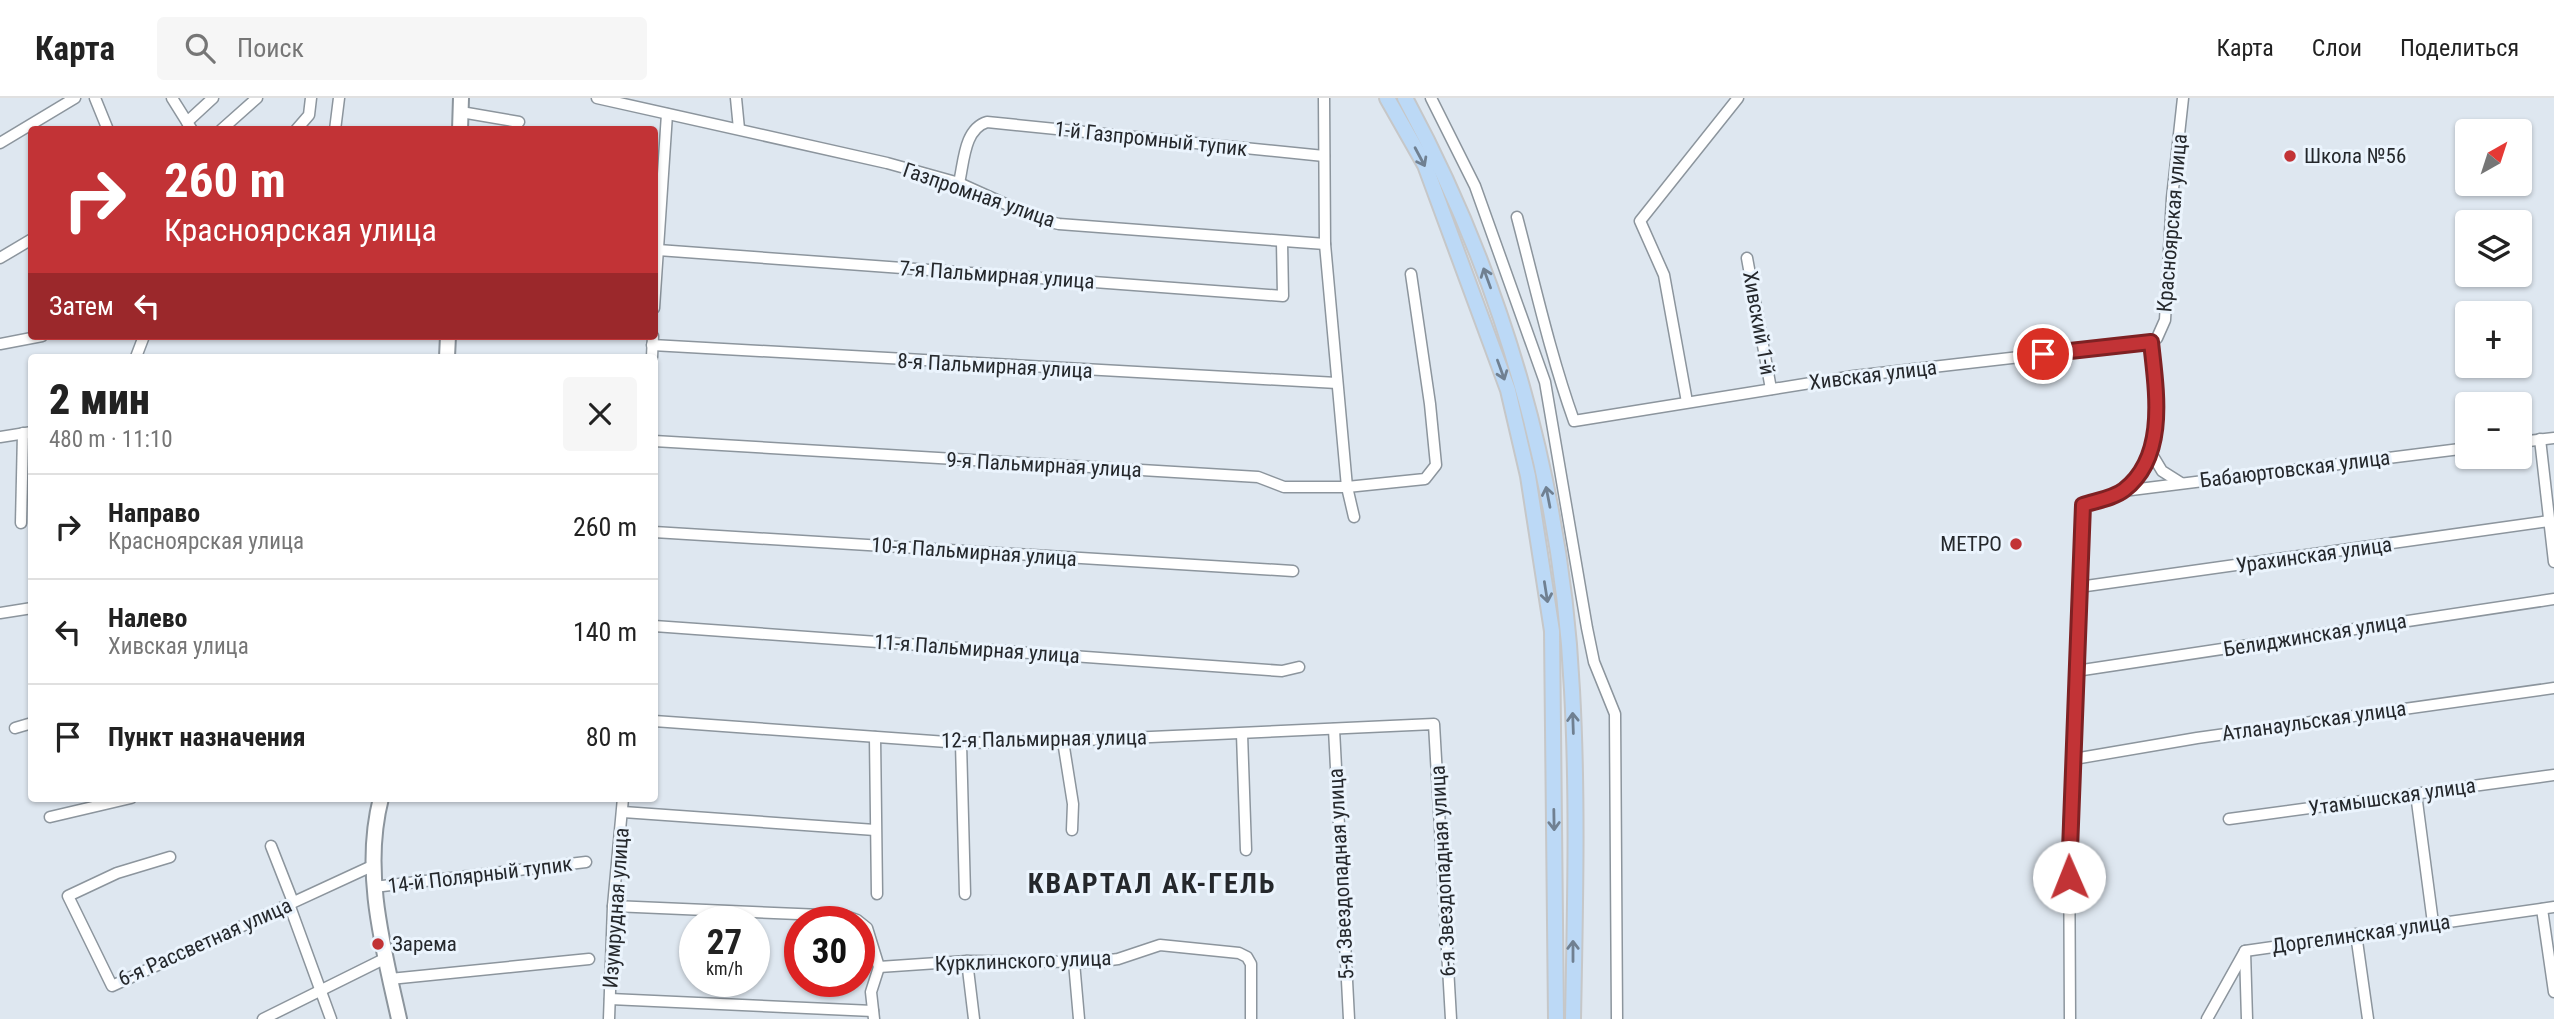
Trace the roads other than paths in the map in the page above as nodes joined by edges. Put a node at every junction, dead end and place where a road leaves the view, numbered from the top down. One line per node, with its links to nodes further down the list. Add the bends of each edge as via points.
1 (75, 98): 19 (street)
2 (95, 98): 21 (street)
3 (172, 98): 22 (street)
4 (213, 98): 22 (street)
5 (257, 98): 23 (street)
6 (311, 98): 24 (street, via 309,115)
7 (339, 98): 25 (street)
8 (597, 98): 17 (street, Газпромная улица)
9 (736, 98): 27 (street)
10 (1324, 98): 29 (street)
11 (1387, 98): 126 (main road, one-way to 126, via 1425,165 1508,390 1528,476 1552,631)
12 (1405, 98): 127 (main road, one-way to 12, via 1572,689 1549,502 1528,409 1488,279 1446,178)
13 (1431, 98): 128 (street, via 1475,186 1545,382 1594,662 1615,714)
14 (1738, 98): 45 (street, via 1640,220 1664,275)
15 (2183, 98): 41 (street, Красноярская улица, via 2165,320)
16 (461, 105): 18 (street); 26 (street)
17 (667, 114): 27 (street, Газпромная улица); 35 (street)
18 (519, 122)
19 (28, 126)
20 (28, 126): 28 (street)
21 (106, 126)
22 (189, 126)
23 (226, 126)
24 (299, 126)
25 (336, 126)
26 (460, 126)
27 (738, 128): 30 (street, Газпромная улица)
28 (0, 143)
29 (1324, 156): 30 (street, 1-й Газпромный тупик, via 988,122 977,125 970,134); 34 (street)
30 (958, 183): 33 (street, Газпромная улица, via 1059,224)
31 (1517, 217): 45 (street, Хивская улица, via 1552,360 1574,421)
32 (28, 241): 36 (street)
33 (1282, 242): 34 (street, Газпромная улица); 35 (street, 7-я Пальмирная улица, via 1283,296)
34 (1325, 244): 43 (street)
35 (658, 250)
36 (0, 258)
37 (1747, 258): 44 (street, Хивский 1-й)
38 (1411, 274): 55 (street, 9-я Пальмирная улица, via 1436,466 1425,479)
39 (28, 339): 42 (street)
40 (653, 341): 43 (street, 8-я Пальмирная улица)
41 (2151, 342): 44 (street, Хивская улица); 53 (street, Красноярская улица, via 2157,409)
42 (0, 344)
43 (1337, 383): 55 (street)
44 (1771, 389): 45 (street, Хивская улица)
45 (1687, 402)
46 (27, 433): 47 (street); 56 (street)
47 (0, 437)
48 (2554, 438): 49 (street)
49 (2540, 439): 50 (street); 59 (street)
50 (2532, 440)
51 (658, 441): 55 (street, 9-я Пальмирная улица, via 1258,477 1284,487)
52 (2455, 450): 54 (street, Бабаюртовская улица)
53 (2150, 451): 54 (street, via 2162,471); 57 (street, Красноярская улица)
54 (2182, 483): 57 (street, Бабаюртовская улица)
55 (1347, 487): 58 (street)
56 (27, 491): 60 (street)
57 (2123, 491): 64 (street, via 2083,505)
58 (1354, 517)
59 (2549, 521): 62 (street); 64 (street, Урахинская улица)
60 (21, 523)
61 (658, 532): 63 (street, 10-я Пальмирная улица)
62 (2554, 562)
63 (1293, 571)
64 (2079, 587): 70 (street)
65 (2554, 599): 70 (street, Белиджинская улица)
66 (28, 609): 67 (street)
67 (0, 613)
68 (658, 626): 69 (street, 11-я Пальмирная улица, via 1282,671)
69 (1299, 667)
70 (2076, 671): 81 (street)
71 (2554, 688): 81 (street, Атланаульская улица)
72 (658, 721): 78 (street, 12-я Пальмирная улица)
73 (28, 724): 75 (street)
74 (1434, 724): 76 (street, 12-я Пальмирная улица); 125 (street, 6-я Звездопадная улица)
75 (15, 728)
76 (1335, 729): 77 (street, 12-я Пальмирная улица); 124 (street, 5-я Звездопадная улица)
77 (1242, 734): 79 (street, 12-я Пальмирная улица); 93 (street)
78 (875, 737): 80 (street, 12-я Пальмирная улица); 90 (street)
79 (1063, 741): 80 (street, 12-я Пальмирная улица); 91 (street, via 1073,804)
80 (961, 743): 99 (street)
81 (2074, 759): 129 (street, via 2069,820)
82 (2554, 775): 83 (street, Утамышская улица)
83 (2416, 794): 89 (street, Утамышская улица); 104 (street)
84 (114, 802): 88 (street)
85 (380, 802): 96 (street, via 372,832)
86 (623, 802): 87 (street, Изумрудная улица)
87 (623, 812): 90 (street); 101 (street, Изумрудная улица)
88 (50, 817)
89 (2229, 819)
90 (875, 830): 98 (street)
91 (1072, 830)
92 (271, 846): 100 (street)
93 (1246, 850)
94 (170, 857): 100 (street, 6-я Рассветная улица, via 117,873 68,896 112,986)
95 (586, 862): 97 (street, 14-й Полярный тупик)
96 (372, 866): 97 (street); 100 (street, 6-я Рассветная улица)
97 (374, 887): 107 (street)
98 (877, 894)
99 (965, 894)
100 (291, 903): 113 (street)
101 (613, 906): 111 (street, via 846,916 867,928); 115 (street, Изумрудная улица)
102 (2554, 907): 103 (street, Доргелинская улица)
103 (2542, 909): 104 (street, Доргелинская улица); 114 (street)
104 (2433, 923): 105 (street, Доргелинская улица)
105 (2356, 934): 106 (street, Доргелинская улица); 132 (street)
106 (2245, 951): 130 (street, Доргелинская улица); 131 (street)
107 (386, 958): 112 (street); 113 (street)
108 (589, 959): 112 (street)
109 (967, 961): 110 (street, Курклинского улица); 111 (street, Курклинского улица); 121 (street)
110 (1074, 962): 122 (street); 123 (street, Курклинского улица, via 1118,960 1160,945 1239,953 1251,964)
111 (879, 967): 116 (street, via 871,992)
112 (390, 979): 119 (street)
113 (320, 991): 117 (street); 118 (street)
114 (2554, 992)
115 (610, 999): 116 (street); 120 (street, Изумрудная улица)
116 (874, 1015)
117 (263, 1019)
118 (331, 1019)
119 (399, 1019)
120 (609, 1019)
121 (974, 1019)
122 (1079, 1019)
123 (1251, 1019)
124 (1349, 1019)
125 (1451, 1019)
126 (1556, 1019)
127 (1573, 1019)
128 (1617, 1019)
129 (2070, 1019)
130 (2207, 1019)
131 (2247, 1019)
132 (2368, 1019)

